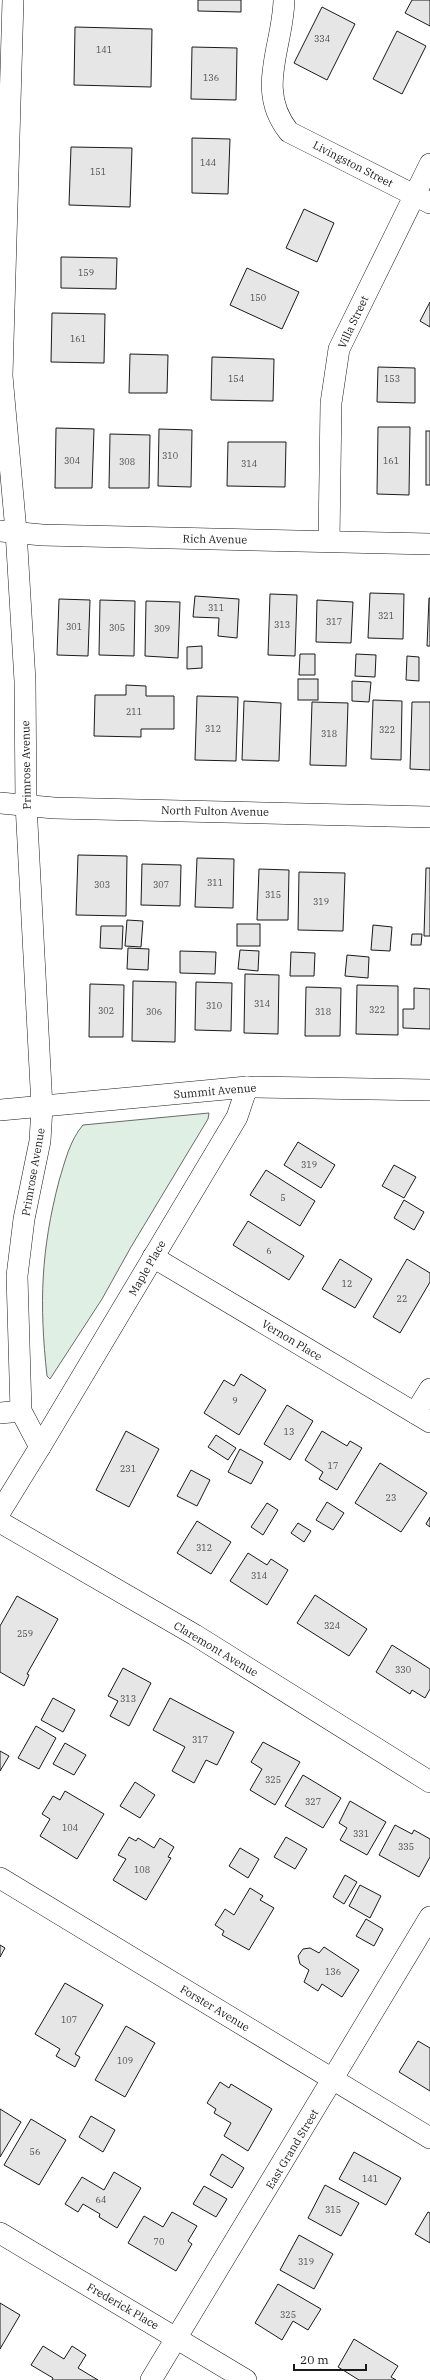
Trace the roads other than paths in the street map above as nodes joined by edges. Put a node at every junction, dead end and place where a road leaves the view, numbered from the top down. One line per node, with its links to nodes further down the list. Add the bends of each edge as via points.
1 (13, 0): 5 (street, Primrose Avenue)
2 (284, 0): 4 (street, Livingston Street, via 272,83 274,108 280,121 289,132)
3 (430, 164): 4 (street, Villa Street)
4 (422, 199): 7 (street, Villa Street, via 338,348 331,404)
5 (2, 255): 6 (street, Primrose Avenue, via 2,376)
6 (8, 531): 7 (street, Rich Avenue, via 42,535); 10 (street, Primrose Avenue, via 25,681)
7 (329, 541): 8 (street, Rich Avenue)
8 (430, 544)
9 (0, 803): 10 (street, North Fulton Avenue)
10 (26, 804): 11 (street, North Fulton Avenue, via 54,808); 14 (street, Primrose Avenue)
11 (430, 817)
12 (247, 1087): 13 (street, Summit Avenue); 14 (street, Summit Avenue); 16 (street, Maple Place, via 237,1117)
13 (430, 1090)
14 (42, 1107): 15 (street, Summit Avenue); 18 (street, Primrose Avenue, via 40,1141 24,1220 17,1276)
15 (0, 1110)
16 (154, 1257): 20 (street, Vernon Place); 21 (street, Maple Place)
17 (430, 1389): 20 (street)
18 (21, 1411): 19 (street); 21 (street, Primrose Avenue)
19 (0, 1413)
20 (423, 1418)
21 (40, 1447): 22 (street)
22 (0, 1512)
23 (0, 1522): 24 (street, Claremont Avenue, via 195,1635)
24 (430, 1782)
25 (0, 1878): 27 (street, Forster Avenue)
26 (430, 1917): 27 (street, East Grand Street)
27 (334, 2080): 28 (street, Forster Avenue); 30 (street, East Grand Street)
28 (430, 2138)
29 (0, 2233): 30 (street, Frederick Place)
30 (177, 2337): 31 (street, East Grand Street); 32 (street, Frederick Place)
31 (151, 2380)
32 (246, 2380)

